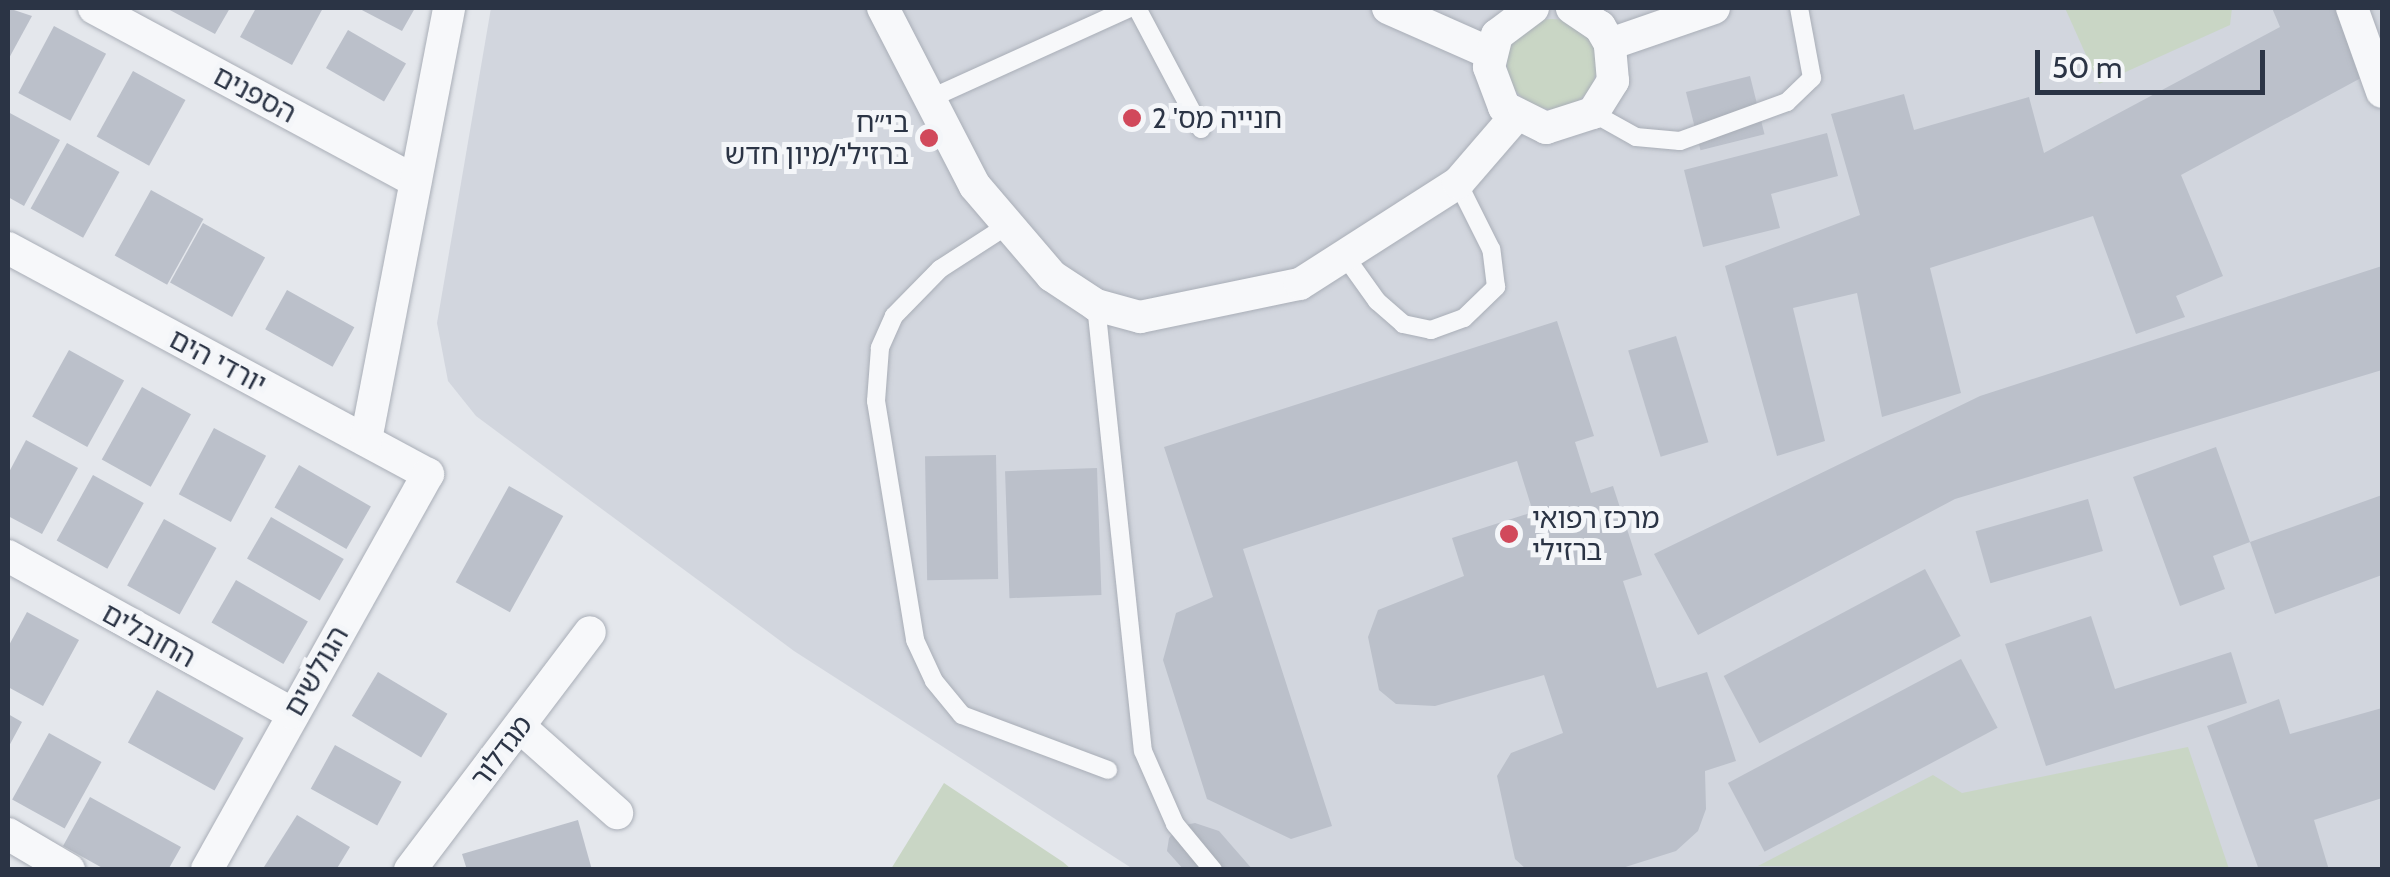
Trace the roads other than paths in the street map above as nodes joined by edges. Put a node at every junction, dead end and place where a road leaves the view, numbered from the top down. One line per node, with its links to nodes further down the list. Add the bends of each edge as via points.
1 (94, 8): 20 (street, הספנים)
2 (448, 8): 20 (street)
3 (883, 8): 16 (street)
4 (1133, 8): 16 (lane); 19 (lane)
5 (1388, 8): 11 (street)
6 (1533, 8): 14 (street, via 1510,19)
7 (1572, 8): 12 (street, via 1600,27)
8 (1714, 8): 12 (street)
9 (1799, 8): 17 (lane, via 1812,78 1786,102 1680,140 1636,137)
10 (2352, 8): 13 (street)
11 (1410, 16): 14 (street)
12 (1610, 44): 17 (street, via 1612,81)
13 (2376, 50): 15 (street)
14 (1490, 53): 18 (street, via 1491,82)
15 (2382, 92)
16 (927, 100): 22 (street, via 975,186)
17 (1593, 113): 18 (street, via 1563,128)
18 (1515, 117): 21 (street)
19 (1201, 130)
20 (415, 181): 26 (street)
21 (1458, 183): 24 (street); 24 (lane, via 1491,250 1496,287 1464,318 1431,330 1403,324)
22 (1008, 225): 25 (street, via 1052,276); 32 (lane, via 940,270 894,316 880,348 876,400 914,640 934,681 962,714)
23 (8, 248): 26 (street, יורדי הים)
24 (1347, 259): 25 (street, via 1300,284 1182,313 1140,317)
25 (1096, 304): 38 (lane, via 1143,751 1175,824)
26 (366, 440): 27 (street, יורדי הים)
27 (428, 474): 30 (street, הגולשים)
28 (8, 556): 30 (street, החובלים)
29 (590, 632): 31 (street, מגדלור)
30 (291, 714): 36 (street, הגולשים)
31 (520, 726): 33 (street); 37 (street, מגדלור)
32 (1108, 770)
33 (618, 813)
34 (8, 834): 35 (street)
35 (70, 870)
36 (207, 870)
37 (410, 870)
38 (1213, 870)

